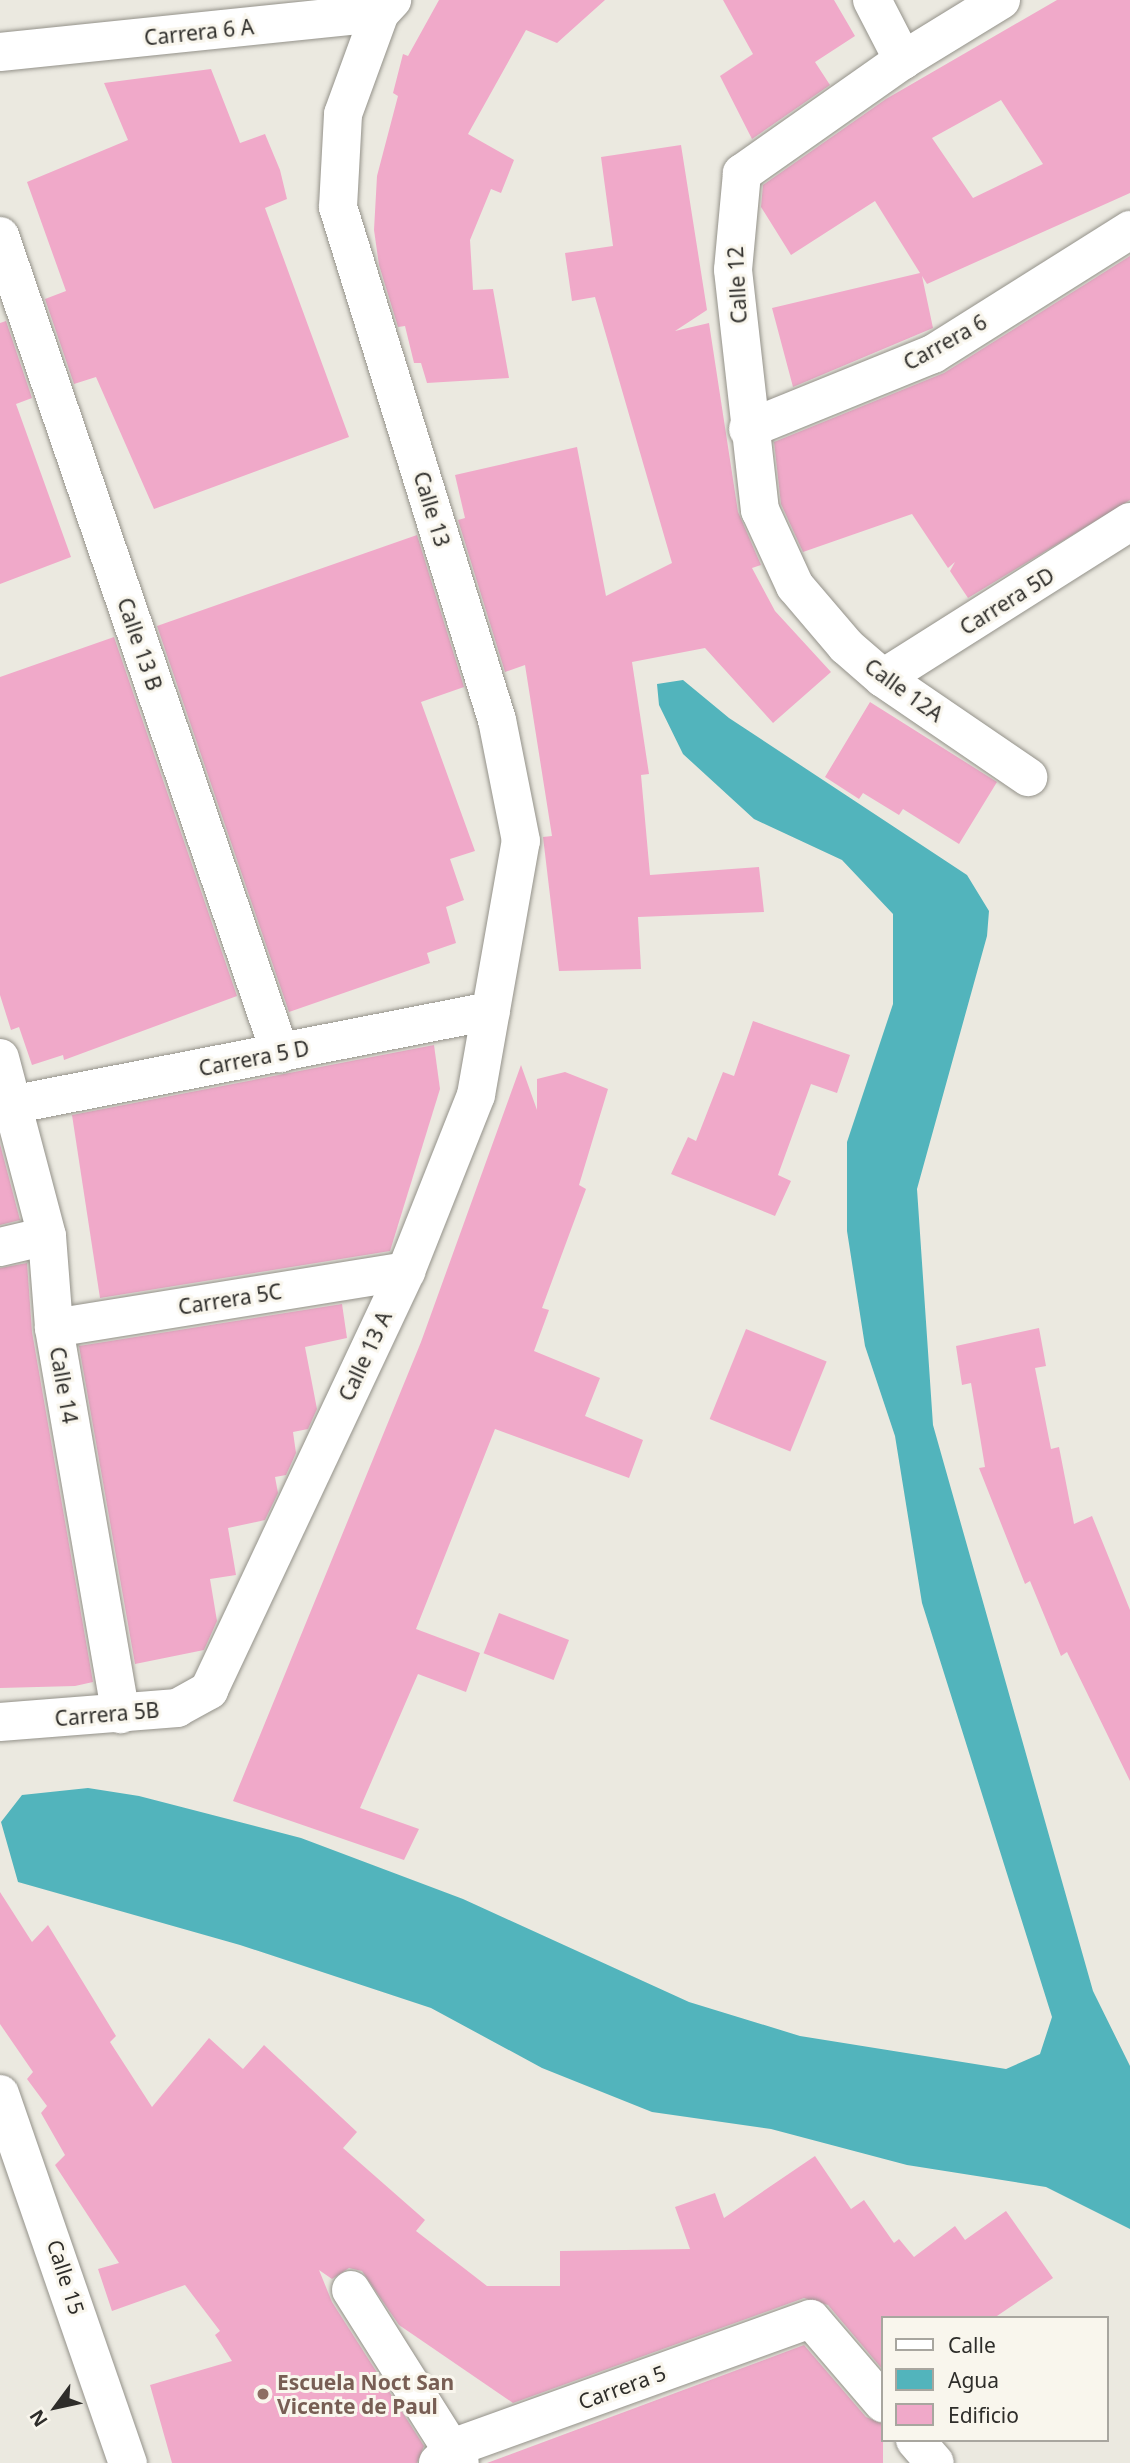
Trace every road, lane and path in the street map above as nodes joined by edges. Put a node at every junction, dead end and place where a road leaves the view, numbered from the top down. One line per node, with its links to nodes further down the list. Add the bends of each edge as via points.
1 (872, 0): 5 (street)
2 (1001, 0): 5 (street, Calle 12)
3 (386, 6): 4 (street, Carrera 6 A); 13 (street, Calle 13, via 343,114 338,206 497,720 521,841)
4 (0, 52)
5 (903, 60): 8 (street, Calle 12, via 742,173 733,270)
6 (1130, 230): 8 (street, Carrera 6, via 933,354)
7 (0, 236): 14 (street, Calle 13 B)
8 (748, 429): 10 (street, Calle 12, via 760,510)
9 (1130, 522): 11 (street, Carrera 5D)
10 (795, 586): 11 (street, Calle 12A, via 846,646)
11 (883, 678): 12 (street, Calle 12A)
12 (1028, 777)
13 (491, 1011): 14 (street, Carrera 5 D); 19 (street, Calle 13 A, via 476,1095)
14 (280, 1053): 16 (street, Carrera 5 D)
15 (0, 1058): 16 (street, Calle 14)
16 (16, 1104): 17 (street, Calle 14)
17 (47, 1236): 18 (street); 20 (street, Calle 14)
18 (0, 1247)
19 (406, 1271): 20 (street, Carrera 5C); 21 (street, Calle 13 A)
20 (54, 1328): 22 (street, Calle 14)
21 (209, 1690): 22 (street, Carrera 5B, via 177,1708)
22 (121, 1714): 23 (street, Carrera 5B)
23 (0, 1722)
24 (0, 2094): 29 (street, Calle 15)
25 (351, 2290): 28 (street)
26 (881, 2401): 28 (street, Carrera 5, via 811,2319)
27 (917, 2442): 30 (street)
28 (451, 2458)
29 (128, 2463)
30 (935, 2463)

